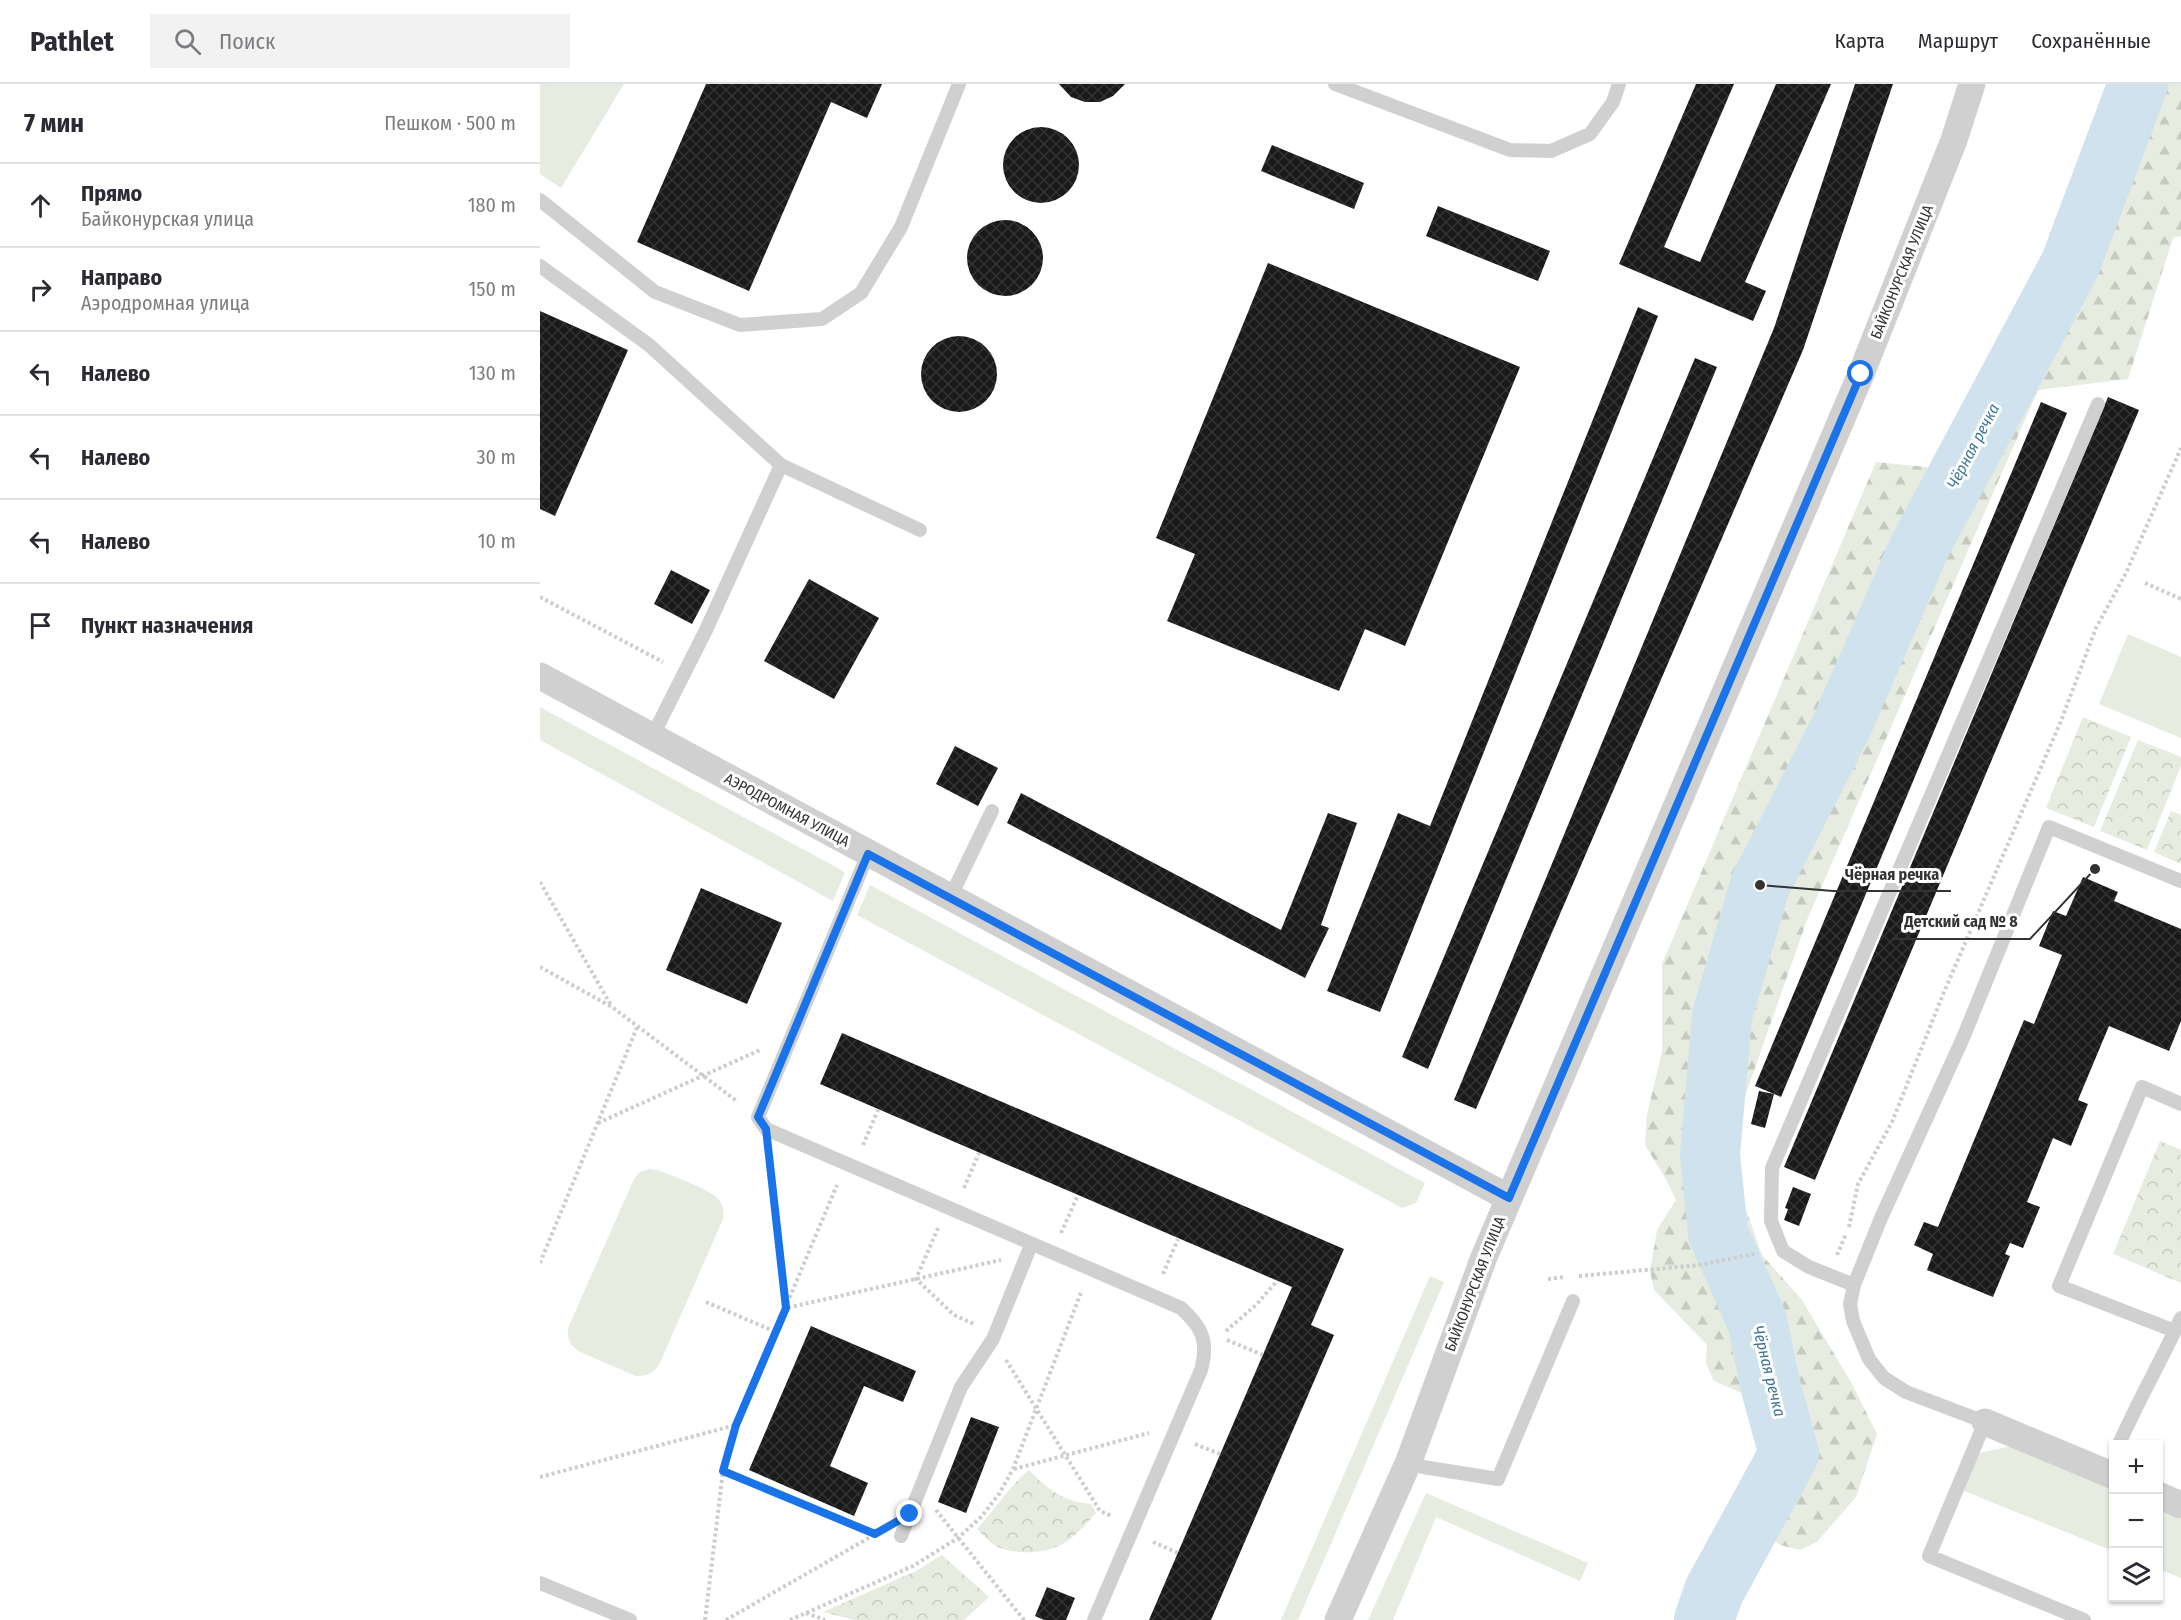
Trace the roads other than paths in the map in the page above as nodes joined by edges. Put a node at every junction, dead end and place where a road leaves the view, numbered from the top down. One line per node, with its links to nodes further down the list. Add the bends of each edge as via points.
1 (959, 84): 5 (lane, via 901,227 861,293 822,319 741,325 656,292)
2 (1335, 84): 3 (lane, via 1510,150 1551,151 1590,134 1613,102)
3 (1619, 84)
4 (1972, 84): 17 (street, БАЙКОНУРСКАЯ УЛИЦА, via 1954,140 1861,374)
5 (540, 200)
6 (540, 266): 8 (lane, via 649,345)
7 (2098, 404): 19 (lane, via 1772,1168 1771,1221 1783,1251 1809,1267)
8 (781, 465): 9 (lane); 11 (lane)
9 (920, 530)
10 (540, 676): 11 (street, АЭРОДРОМНАЯ УЛИЦА)
11 (652, 737): 13 (street, АЭРОДРОМНАЯ УЛИЦА)
12 (992, 811): 15 (lane)
13 (868, 854): 15 (street, АЭРОДРОМНАЯ УЛИЦА); 18 (lane, via 758,1117 766,1129)
14 (2181, 881): 19 (lane, via 2049,827 1963,1038)
15 (950, 898): 17 (street, АЭРОДРОМНАЯ УЛИЦА)
16 (2181, 1104): 21 (lane, via 2142,1087 2059,1286)
17 (1509, 1198): 24 (street, БАЙКОНУРСКАЯ УЛИЦА)
18 (1031, 1245): 28 (lane, via 993,1339 962,1387); 31 (lane, via 1181,1308 1196,1322 1204,1339 1201,1370)
19 (1854, 1285): 22 (lane, via 1850,1304 1853,1321 1869,1359 1884,1378 1906,1392)
20 (1573, 1301): 24 (lane, via 1498,1479 1423,1467)
21 (2178, 1324): 23 (lane)
22 (1985, 1422): 25 (street); 33 (lane, via 1929,1556)
23 (2121, 1440)
24 (1409, 1461): 32 (street, БАЙКОНУРСКАЯ УЛИЦА)
25 (2109, 1467)
26 (2163, 1497): 27 (street)
27 (2181, 1505)
28 (901, 1536)
29 (540, 1583): 30 (lane)
30 (630, 1620)
31 (1094, 1620)
32 (1338, 1620)
33 (2084, 1620)

